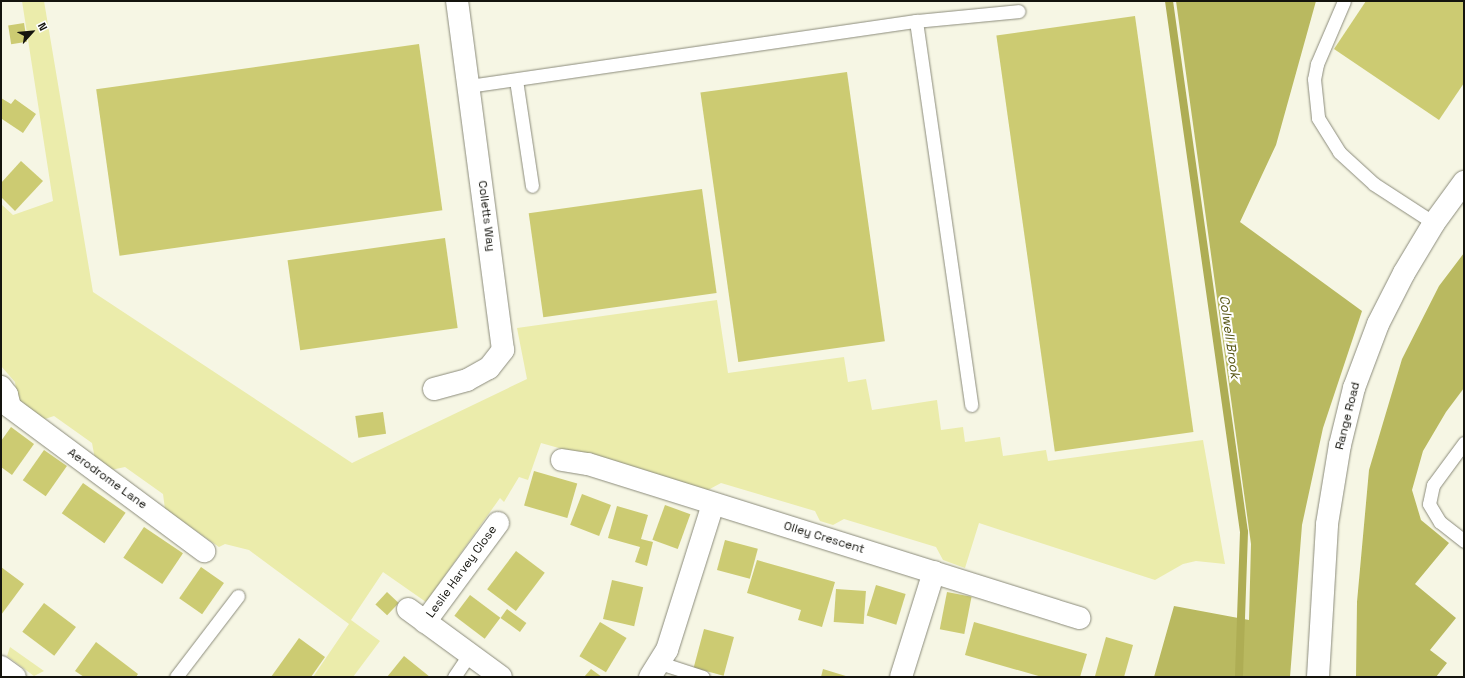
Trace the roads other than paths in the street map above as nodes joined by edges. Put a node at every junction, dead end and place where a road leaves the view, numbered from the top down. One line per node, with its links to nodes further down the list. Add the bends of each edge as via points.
1 (457, 1): 6 (street, Colletts Way)
2 (1344, 1): 9 (lane, via 1317,64 1314,79 1318,118 1325,133 1345,158 1374,184)
3 (1019, 11): 4 (lane)
4 (916, 21): 5 (lane); 12 (lane)
5 (516, 80): 6 (lane); 8 (lane)
6 (469, 86): 11 (street, Colletts Way, via 503,350 489,368 467,380)
7 (1464, 182): 9 (street, Range Road)
8 (532, 186)
9 (1434, 223): 34 (street, Range Road, via 1378,324 1354,388 1340,445 1327,524)
10 (1, 388): 13 (street, Aerodrome Lane, via 7,395)
11 (434, 389)
12 (971, 405)
13 (5, 413): 19 (street, Aerodrome Lane)
14 (1464, 443): 18 (lane, via 1433,485 1429,504 1440,522)
15 (562, 460): 16 (street, Olley Crescent, via 588,464)
16 (713, 504): 20 (street, Olley Crescent); 27 (street, via 673,635)
17 (498, 523): 24 (street, Leslie Harvey Close)
18 (1464, 541)
19 (204, 552)
20 (934, 572): 23 (street, Olley Crescent); 33 (street)
21 (238, 596): 29 (lane)
22 (408, 609): 24 (street, Leslie Harvey Close)
23 (1079, 618)
24 (425, 622): 25 (street, Leslie Harvey Close)
25 (469, 655): 30 (lane); 31 (street, Leslie Harvey Close)
26 (1, 667): 28 (street)
27 (655, 670): 32 (lane)
28 (15, 677)
29 (176, 677)
30 (454, 677)
31 (501, 677)
32 (703, 677)
33 (901, 677)
34 (1318, 677)

